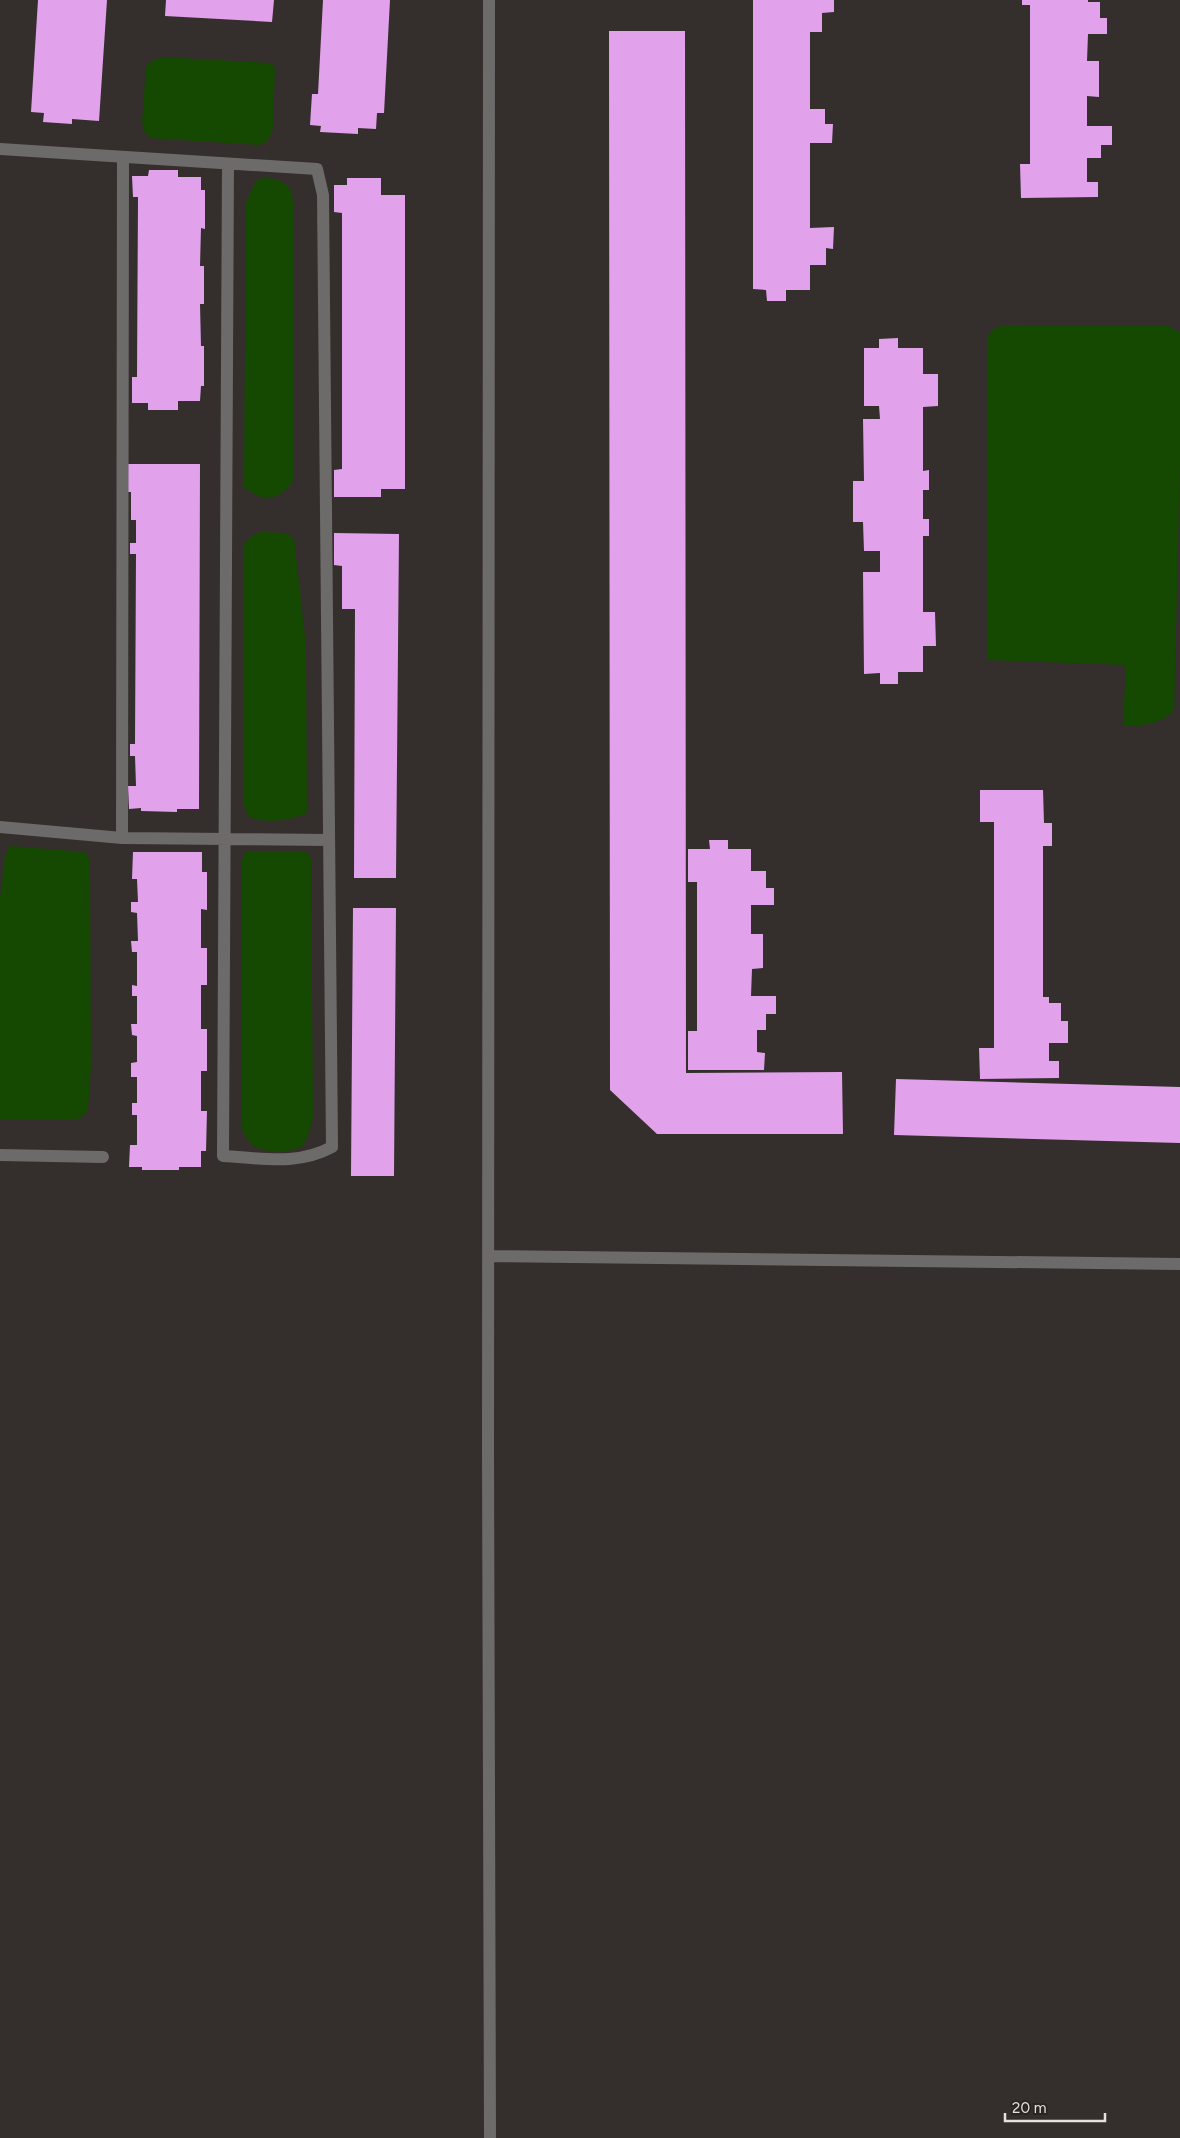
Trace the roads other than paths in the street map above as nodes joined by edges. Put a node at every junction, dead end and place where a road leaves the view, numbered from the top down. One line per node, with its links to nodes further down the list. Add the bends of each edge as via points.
1 (489, 0): 11 (street)
2 (0, 149): 3 (street)
3 (123, 157): 4 (street); 6 (street)
4 (228, 164): 7 (street); 8 (street, via 317,169 323,195)
5 (0, 827): 6 (street)
6 (122, 838): 7 (street)
7 (225, 838): 8 (street); 8 (street, via 223,1156 300,1160 332,1147)
8 (329, 840)
9 (0, 1156): 10 (street)
10 (103, 1157)
11 (488, 1256): 12 (street); 13 (street)
12 (1180, 1264)
13 (490, 2138)

